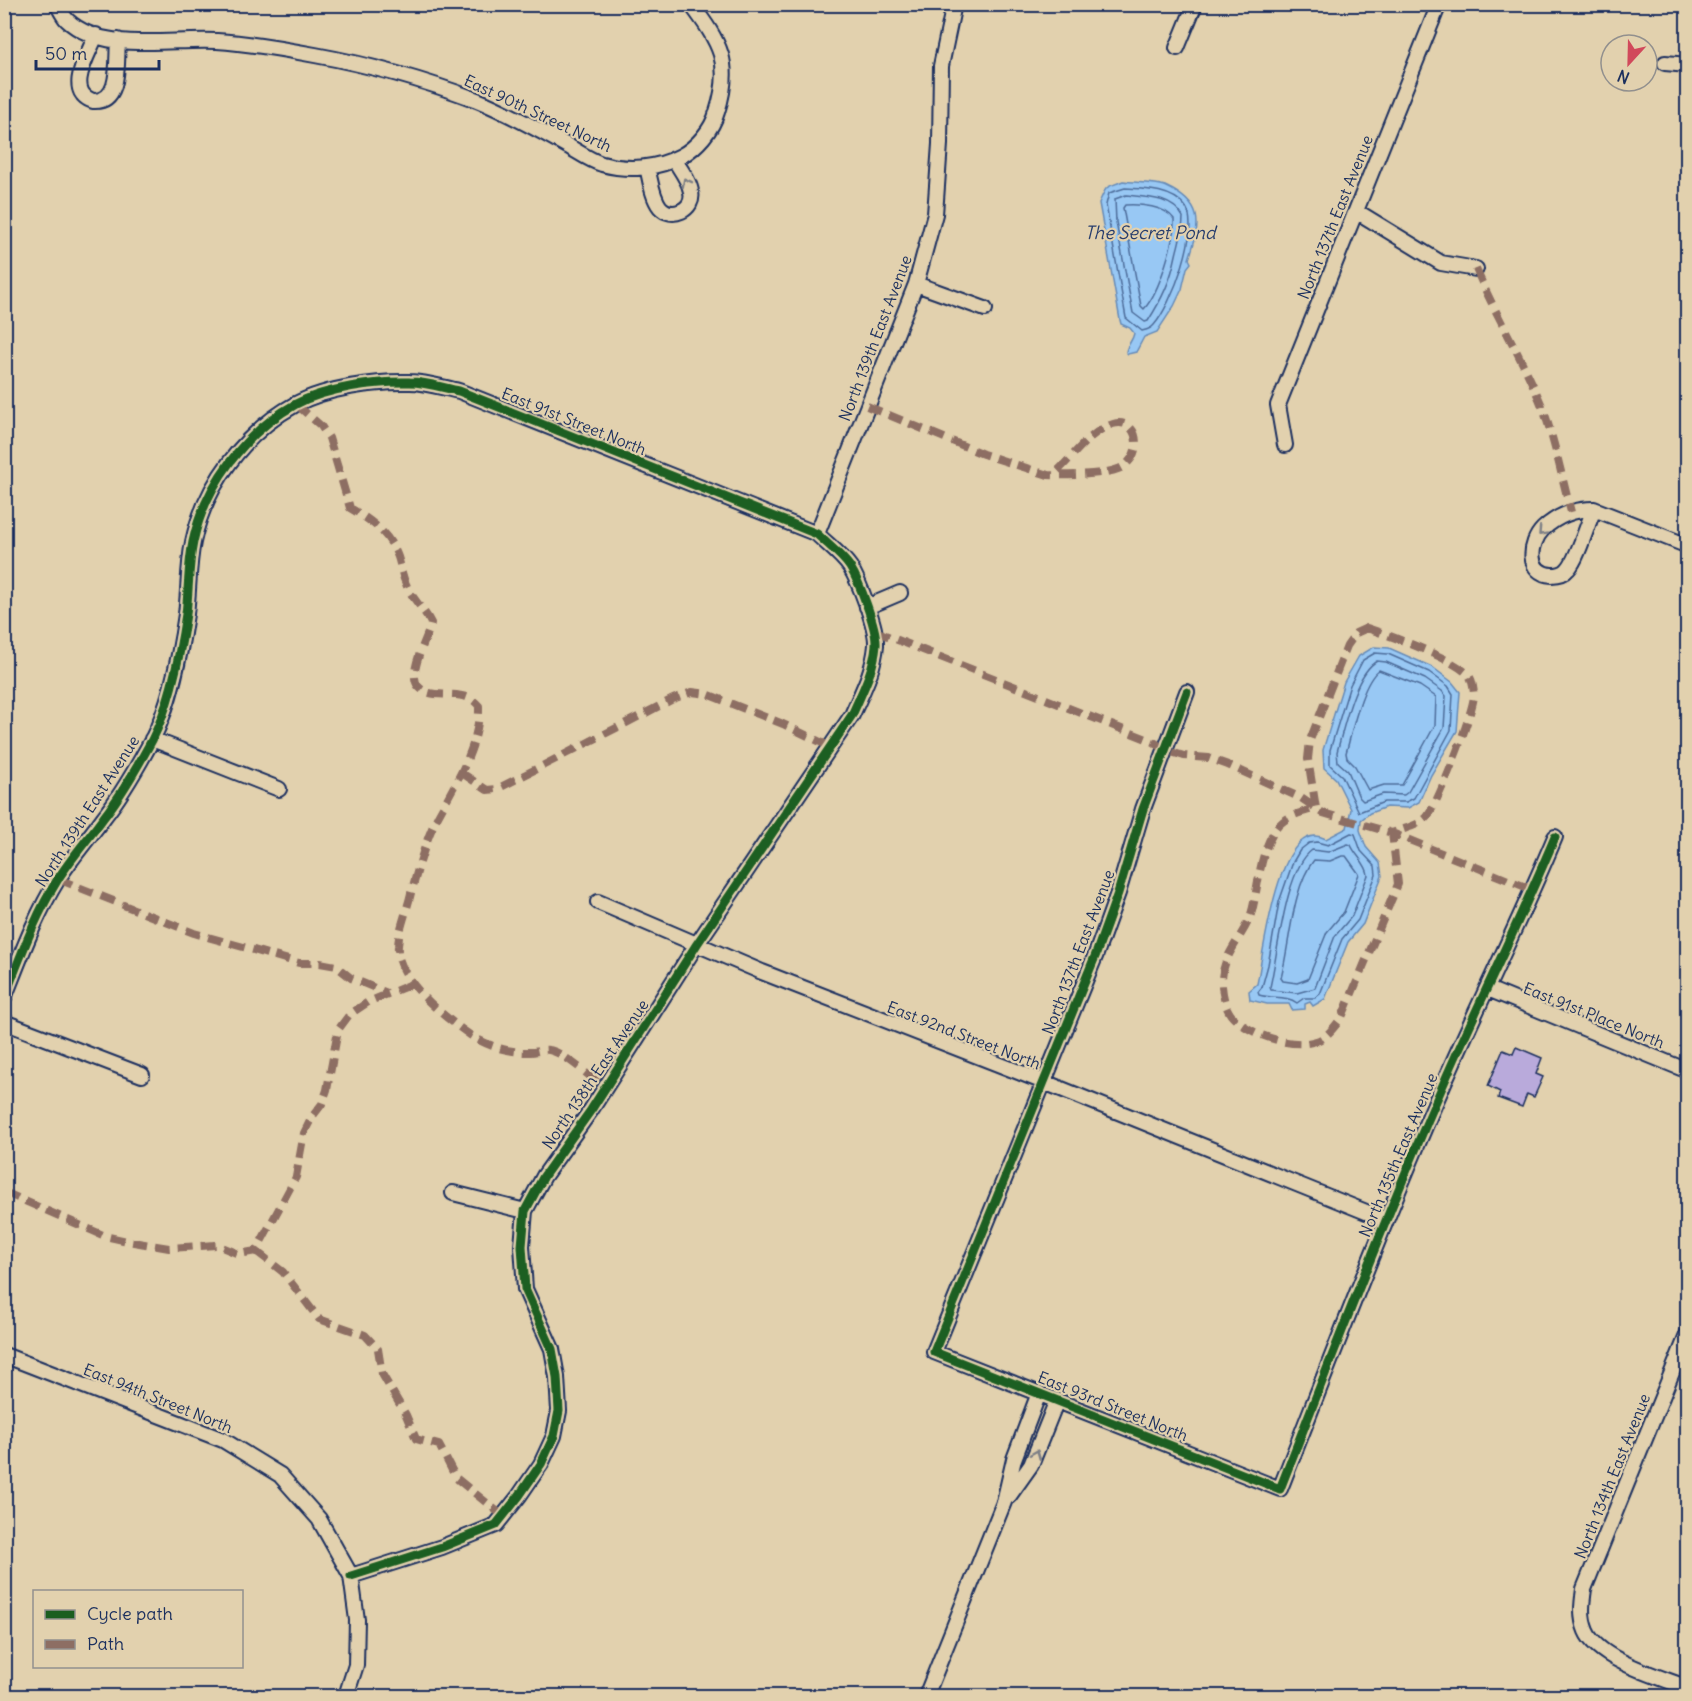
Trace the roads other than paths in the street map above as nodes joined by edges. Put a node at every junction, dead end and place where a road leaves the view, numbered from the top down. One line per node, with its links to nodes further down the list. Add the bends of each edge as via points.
1 (57, 4): 6 (street, East 90th Street North, via 66,19)
2 (691, 4): 11 (street, via 710,30 723,58 724,92 714,122 692,150)
3 (954, 4): 15 (street, North 139th East Avenue, via 941,66 934,214)
4 (1195, 4): 8 (street)
5 (1439, 4): 13 (street, North 137th East Avenue)
6 (96, 35): 7 (street, East 90th Street North); 7 (street, via 78,83 83,96 93,101 104,100 113,90)
7 (118, 40): 12 (street, East 90th Street North, via 216,40 350,61 479,101 600,164)
8 (1178, 48)
9 (1665, 63): 10 (street)
10 (1688, 65)
11 (668, 162): 12 (street, East 90th Street North); 12 (street, one-way to 11, via 660,207 678,213 687,207 692,192)
12 (647, 167)
13 (1356, 211): 14 (street, via 1441,263); 18 (street, North 137th East Avenue, via 1278,405)
14 (1476, 269)
15 (916, 284): 16 (street); 20 (street, North 139th East Avenue)
16 (986, 309)
17 (311, 397): 20 (street, East 91st Street North, via 367,383 413,382 459,391); 25 (street, North 139th East Avenue, via 270,421 243,447 214,485 194,540 182,636 165,706)
18 (1285, 445)
19 (1594, 509): 19 (street, one-way to 19, via 1571,512 1542,530 1531,556 1540,572 1562,574 1570,568); 21 (street)
20 (817, 534): 23 (street, North 138th East Avenue, via 849,566)
21 (1688, 546)
22 (900, 593): 23 (street)
23 (867, 607): 29 (street, North 138th East Avenue, via 876,645 869,679 852,715)
24 (1187, 692): 35 (street, North 137th East Avenue, via 1143,809 1096,954)
25 (152, 739): 26 (street); 31 (street, North 139th East Avenue, via 105,816 58,879 34,924)
26 (279, 789)
27 (1555, 837): 30 (street, North 135th East Avenue)
28 (598, 902): 29 (street, East 92nd Street North)
29 (697, 944): 35 (street, East 92nd Street North); 37 (street, North 138th East Avenue)
30 (1488, 989): 33 (street, East 91st Place North); 38 (street, North 135th East Avenue)
31 (4, 998)
32 (4, 1022): 34 (street)
33 (1688, 1071)
34 (142, 1075)
35 (1044, 1082): 38 (street, East 92nd Street North); 40 (street, North 137th East Avenue)
36 (453, 1193): 37 (street)
37 (525, 1211): 46 (street, North 138th East Avenue, via 525,1289 552,1349 557,1377 559,1411 554,1436 541,1464 495,1525 442,1547)
38 (1386, 1220): 44 (street, North 135th East Avenue)
39 (1688, 1333): 47 (street, North 134th East Avenue, via 1584,1589 1582,1611 1586,1633 1597,1646 1617,1659)
40 (934, 1352): 42 (street, East 93rd Street North)
41 (4, 1355): 46 (street, East 94th Street North, via 223,1440 280,1475 319,1519)
42 (1039, 1393): 43 (street, East 93rd Street North); 45 (street, via 1014,1459)
43 (1057, 1400): 44 (street, East 93rd Street North); 45 (street, one-way to 43, via 1031,1465)
44 (1280, 1489)
45 (1004, 1502): 49 (street)
46 (351, 1576): 48 (street, via 357,1620 356,1665)
47 (1688, 1688)
48 (346, 1696)
49 (926, 1696)

